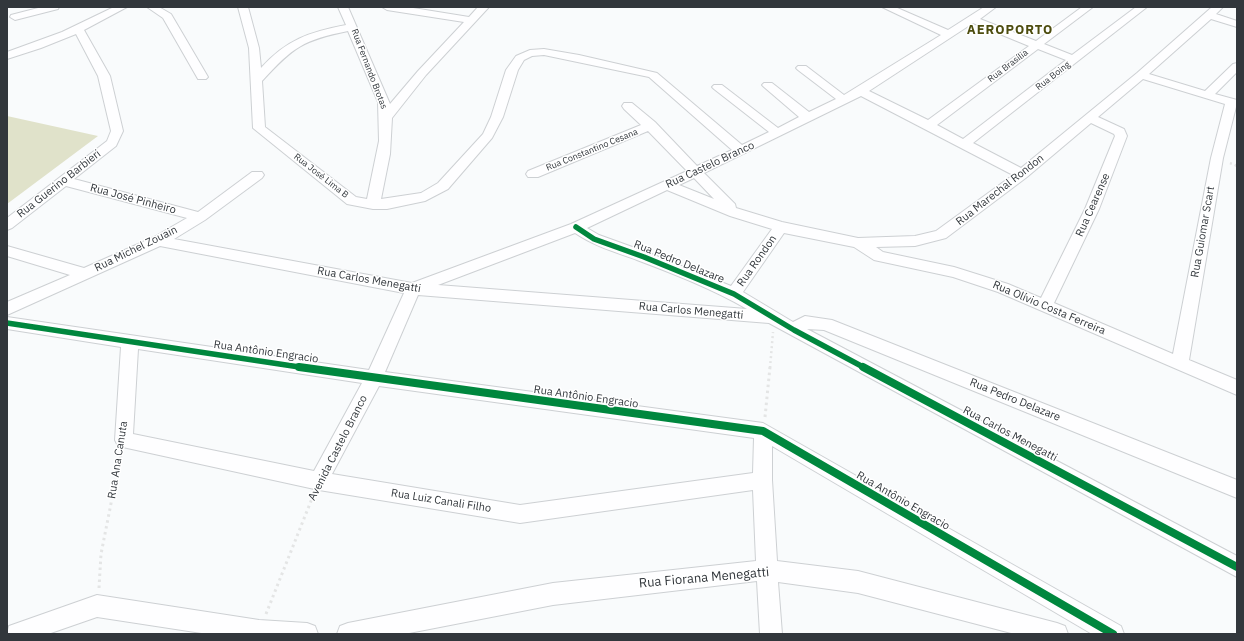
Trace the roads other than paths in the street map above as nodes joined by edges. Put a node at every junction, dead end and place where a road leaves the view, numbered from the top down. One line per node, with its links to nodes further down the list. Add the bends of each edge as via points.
1 (54, 7): 13 (street)
2 (122, 7): 18 (street)
3 (152, 7): 26 (street, via 167,16)
4 (243, 7): 27 (street, Rua José Lima B, via 254,48)
5 (343, 7): 17 (street, Rua Fernando Brotas)
6 (387, 7): 15 (street)
7 (484, 7): 15 (street)
8 (887, 7): 19 (street)
9 (991, 7): 14 (street, Rua Castelo Branco)
10 (1088, 7): 20 (street, Rua Brasília)
11 (1142, 7): 22 (street, Rua Boing)
12 (1214, 11): 16 (street); 25 (street, Rua Marechal Rondon)
13 (15, 17)
14 (971, 19): 19 (street, Rua Castelo Branco); 20 (street)
15 (472, 20): 35 (street, via 422,73)
16 (1237, 24)
17 (353, 27): 27 (street, via 317,34 294,44 279,55); 35 (street, Rua Fernando Brotas, via 384,102)
18 (79, 30): 21 (street); 47 (street, Rua Guerino Barbieri, via 104,76 117,131 112,143)
19 (948, 34): 30 (street, Rua Castelo Branco)
20 (1036, 45): 22 (street); 39 (street, Rua Brasília)
21 (7, 56)
22 (1074, 60): 41 (street, Rua Boing)
23 (1237, 66): 31 (street)
24 (802, 68): 32 (street)
25 (1141, 75): 31 (street); 37 (street, Rua Marechal Rondon)
26 (202, 77)
27 (255, 81): 49 (street, Rua José Lima B, via 259,128 352,201)
28 (768, 85): 36 (street)
29 (718, 87): 40 (street)
30 (861, 91): 32 (street, Rua Castelo Branco); 39 (street)
31 (1207, 95): 33 (street)
32 (844, 100): 36 (street, Rua Castelo Branco)
33 (1234, 103): 67 (street, Rua Guiomar Scart, via 1217,158)
34 (628, 106): 38 (street, Rua Marechal Rondon)
35 (386, 117): 49 (street, Rua Fernando Brotas, via 385,154)
36 (808, 118): 40 (street, Rua Castelo Branco)
37 (1089, 118): 45 (street, Rua Marechal Rondon); 61 (street, Rua Cearense, via 1116,130 1121,136 1092,208)
38 (651, 125): 43 (street, Rua Marechal Rondon); 44 (street, Rua Constantino Cesana)
39 (928, 126): 41 (street)
40 (777, 133): 42 (street, Rua Castelo Branco)
41 (964, 144): 45 (street)
42 (741, 151): 43 (street, Rua Castelo Branco); 49 (street, Rua José Lima B, via 653,76 580,58 544,52 530,53 520,58 512,70 488,135 443,186 425,197)
43 (695, 173): 48 (street, Rua Castelo Branco); 50 (street, Rua Marechal Rondon)
44 (533, 174)
45 (1022, 174): 56 (street, Rua Marechal Rondon, via 941,235 915,241)
46 (257, 175): 51 (street, Rua Michel Zouain)
47 (65, 181): 51 (street, Rua José Pinheiro); 52 (street, Rua Guerino Barbieri)
48 (667, 185): 50 (street, Rua Marechal Rondon); 53 (street, Rua Castelo Branco)
49 (372, 204)
50 (735, 213): 54 (street, Rua Marechal Rondon)
51 (200, 217): 55 (street, Rua Michel Zouain)
52 (7, 225)
53 (576, 227): 59 (street, Rua Castelo Branco); 60 (street, Rua Pedro Delazare, via 594,239)
54 (781, 227): 56 (street, Rua Marechal Rondon); 60 (street, Rua Rondon)
55 (159, 242): 58 (street, Rua Michel Zouain); 59 (street, Rua Carlos Menegatti)
56 (858, 243): 61 (street, Rua Olívio Costa Ferreira, via 879,256 954,272 1003,288)
57 (7, 251): 58 (street)
58 (86, 274): 62 (street, Rua Michel Zouain)
59 (413, 289): 63 (street, Rua Carlos Menegatti); 68 (street, Avenida Castelo Branco)
60 (734, 294): 63 (street, Rua Pedro Delazare)
61 (1045, 306): 67 (street, Rua Olívio Costa Ferreira)
62 (7, 309)
63 (774, 318): 65 (street, Rua Carlos Menegatti)
64 (7, 323): 66 (street, Rua Antônio Engracio)
65 (794, 330): 74 (street, Rua Pedro Delazare, via 805,322 826,324); 75 (street, Rua Carlos Menegatti)
66 (130, 342): 68 (street, Rua Antônio Engracio); 71 (street, Rua Ana Canuta)
67 (1180, 363): 69 (street, Rua Olívio Costa Ferreira)
68 (374, 378): 70 (street, Rua Antônio Engracio); 73 (street, Avenida Castelo Branco)
69 (1237, 388)
70 (763, 431): 72 (street); 82 (street, Rua Antônio Engracio)
71 (124, 440): 73 (street, Rua Luiz Canali Filho)
72 (762, 480): 73 (street, Rua Luiz Canali Filho, via 520,514); 76 (street)
73 (319, 481)
74 (1237, 489)
75 (1237, 567)
76 (767, 570): 79 (street, Rua Fiorana Menegatti, via 553,594); 80 (street); 81 (street, Rua Fiorana Menegatti, via 858,582)
77 (17, 634): 78 (street, via 97,606 259,631)
78 (307, 634)
79 (348, 634)
80 (771, 634)
81 (1057, 634)
82 (1113, 634)

